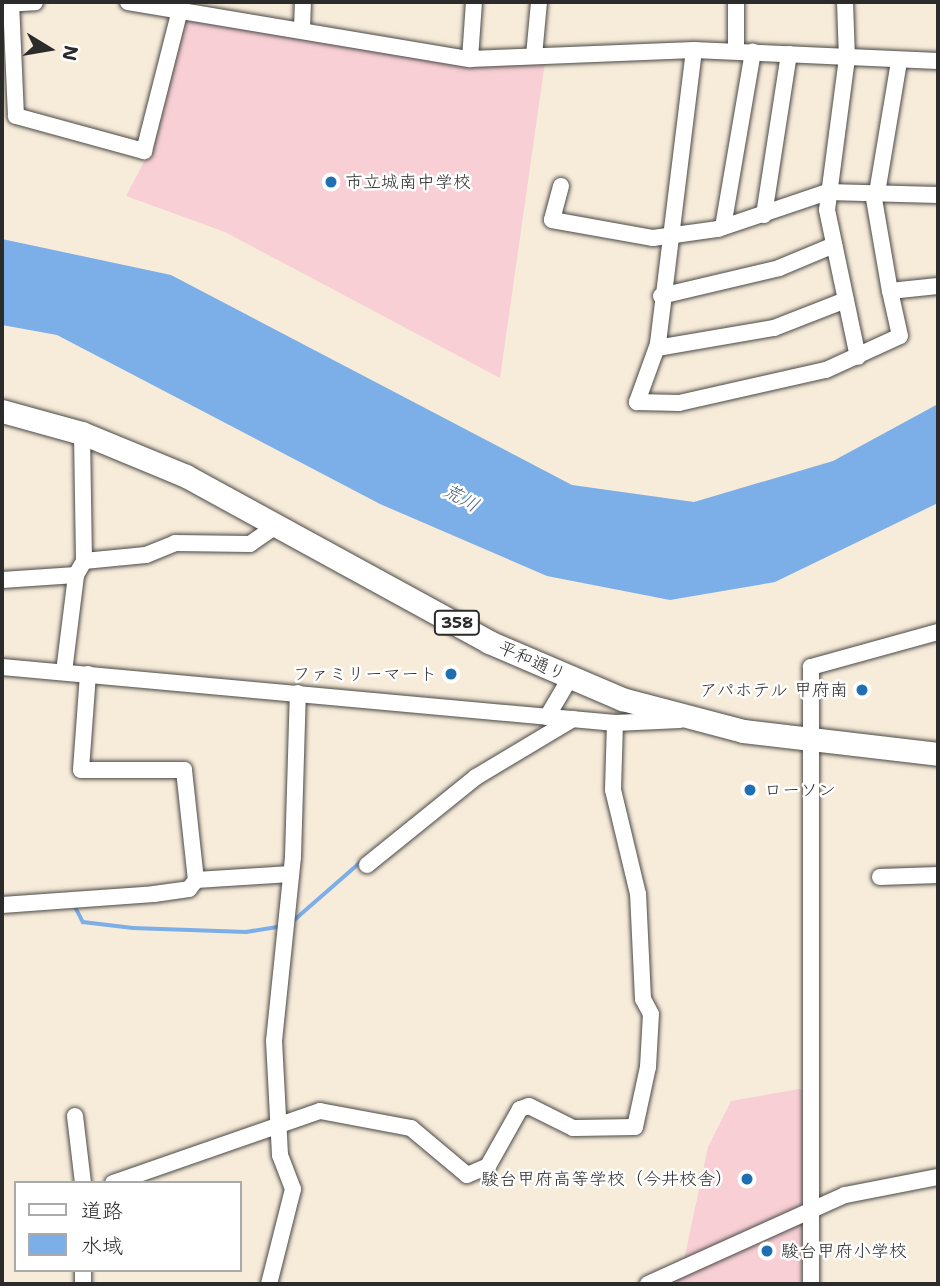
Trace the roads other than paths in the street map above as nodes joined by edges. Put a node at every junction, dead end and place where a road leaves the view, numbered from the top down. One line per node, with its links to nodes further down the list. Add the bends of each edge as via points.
1 (35, 2): 8 (street)
2 (128, 2): 9 (street)
3 (303, 2): 11 (street)
4 (474, 2): 17 (street)
5 (539, 2): 15 (street)
6 (736, 2): 13 (street)
7 (845, 2): 16 (street)
8 (8, 3): 9 (street, via 16,116 145,151)
9 (181, 4): 10 (street)
10 (239, 9): 11 (street)
11 (302, 29): 17 (street)
12 (694, 50): 13 (street); 15 (street); 26 (street)
13 (745, 51): 14 (street); 25 (street)
14 (789, 54): 16 (street); 24 (street)
15 (534, 56): 17 (street)
16 (847, 58): 18 (street); 21 (street)
17 (470, 59)
18 (899, 61): 19 (street); 22 (street)
19 (938, 61)
20 (561, 187): 26 (street, via 552,220)
21 (827, 192): 22 (street); 24 (street); 27 (street)
22 (875, 193): 23 (street); 29 (street)
23 (938, 195)
24 (764, 215): 25 (street)
25 (723, 227): 26 (street)
26 (667, 237): 30 (street)
27 (834, 245): 30 (street, via 779,268); 31 (street)
28 (938, 286): 29 (street)
29 (890, 291): 33 (street, via 900,336)
30 (661, 296): 32 (street)
31 (845, 300): 32 (street, via 774,328); 33 (street)
32 (657, 348): 33 (street, via 637,402 679,403 719,395)
33 (858, 357)
34 (2, 411): 35 (highway, 平和通り / 358)
35 (82, 433): 36 (highway, 平和通り / 358, via 186,475); 37 (street)
36 (279, 524): 37 (street, via 250,544 176,543 146,555); 43 (highway, 平和通り / 358, via 489,642)
37 (80, 568): 38 (street); 41 (street)
38 (2, 580)
39 (938, 632): 49 (street, via 811,667)
40 (2, 667): 41 (street)
41 (64, 672): 42 (street)
42 (88, 674): 44 (street); 55 (street, via 80,770 184,770)
43 (570, 678): 45 (street); 47 (highway, 平和通り / 358)
44 (298, 693): 45 (street); 52 (street)
45 (547, 717): 46 (street)
46 (573, 719): 48 (street); 51 (street, via 476,777)
47 (689, 719): 48 (street); 49 (highway, 平和通り / 358)
48 (615, 723): 58 (street, via 613,790 638,894 643,999 651,1014 648,1067 635,1127 573,1128 529,1106 520,1109 488,1166 467,1175 411,1128 320,1111)
49 (811, 741): 50 (highway, 平和通り / 358); 62 (street)
50 (938, 754)
51 (367, 865)
52 (291, 874): 55 (street); 58 (street, via 274,1041)
53 (938, 875): 54 (street)
54 (880, 877)
55 (196, 880): 56 (street, via 189,889 154,894)
56 (2, 905)
57 (75, 1116): 60 (street)
58 (278, 1129): 61 (street); 63 (street, via 293,1189)
59 (938, 1177): 62 (street, via 845,1195)
60 (83, 1181)
61 (119, 1181)
62 (811, 1209): 64 (street); 65 (street)
63 (269, 1284)
64 (648, 1284)
65 (811, 1284)

